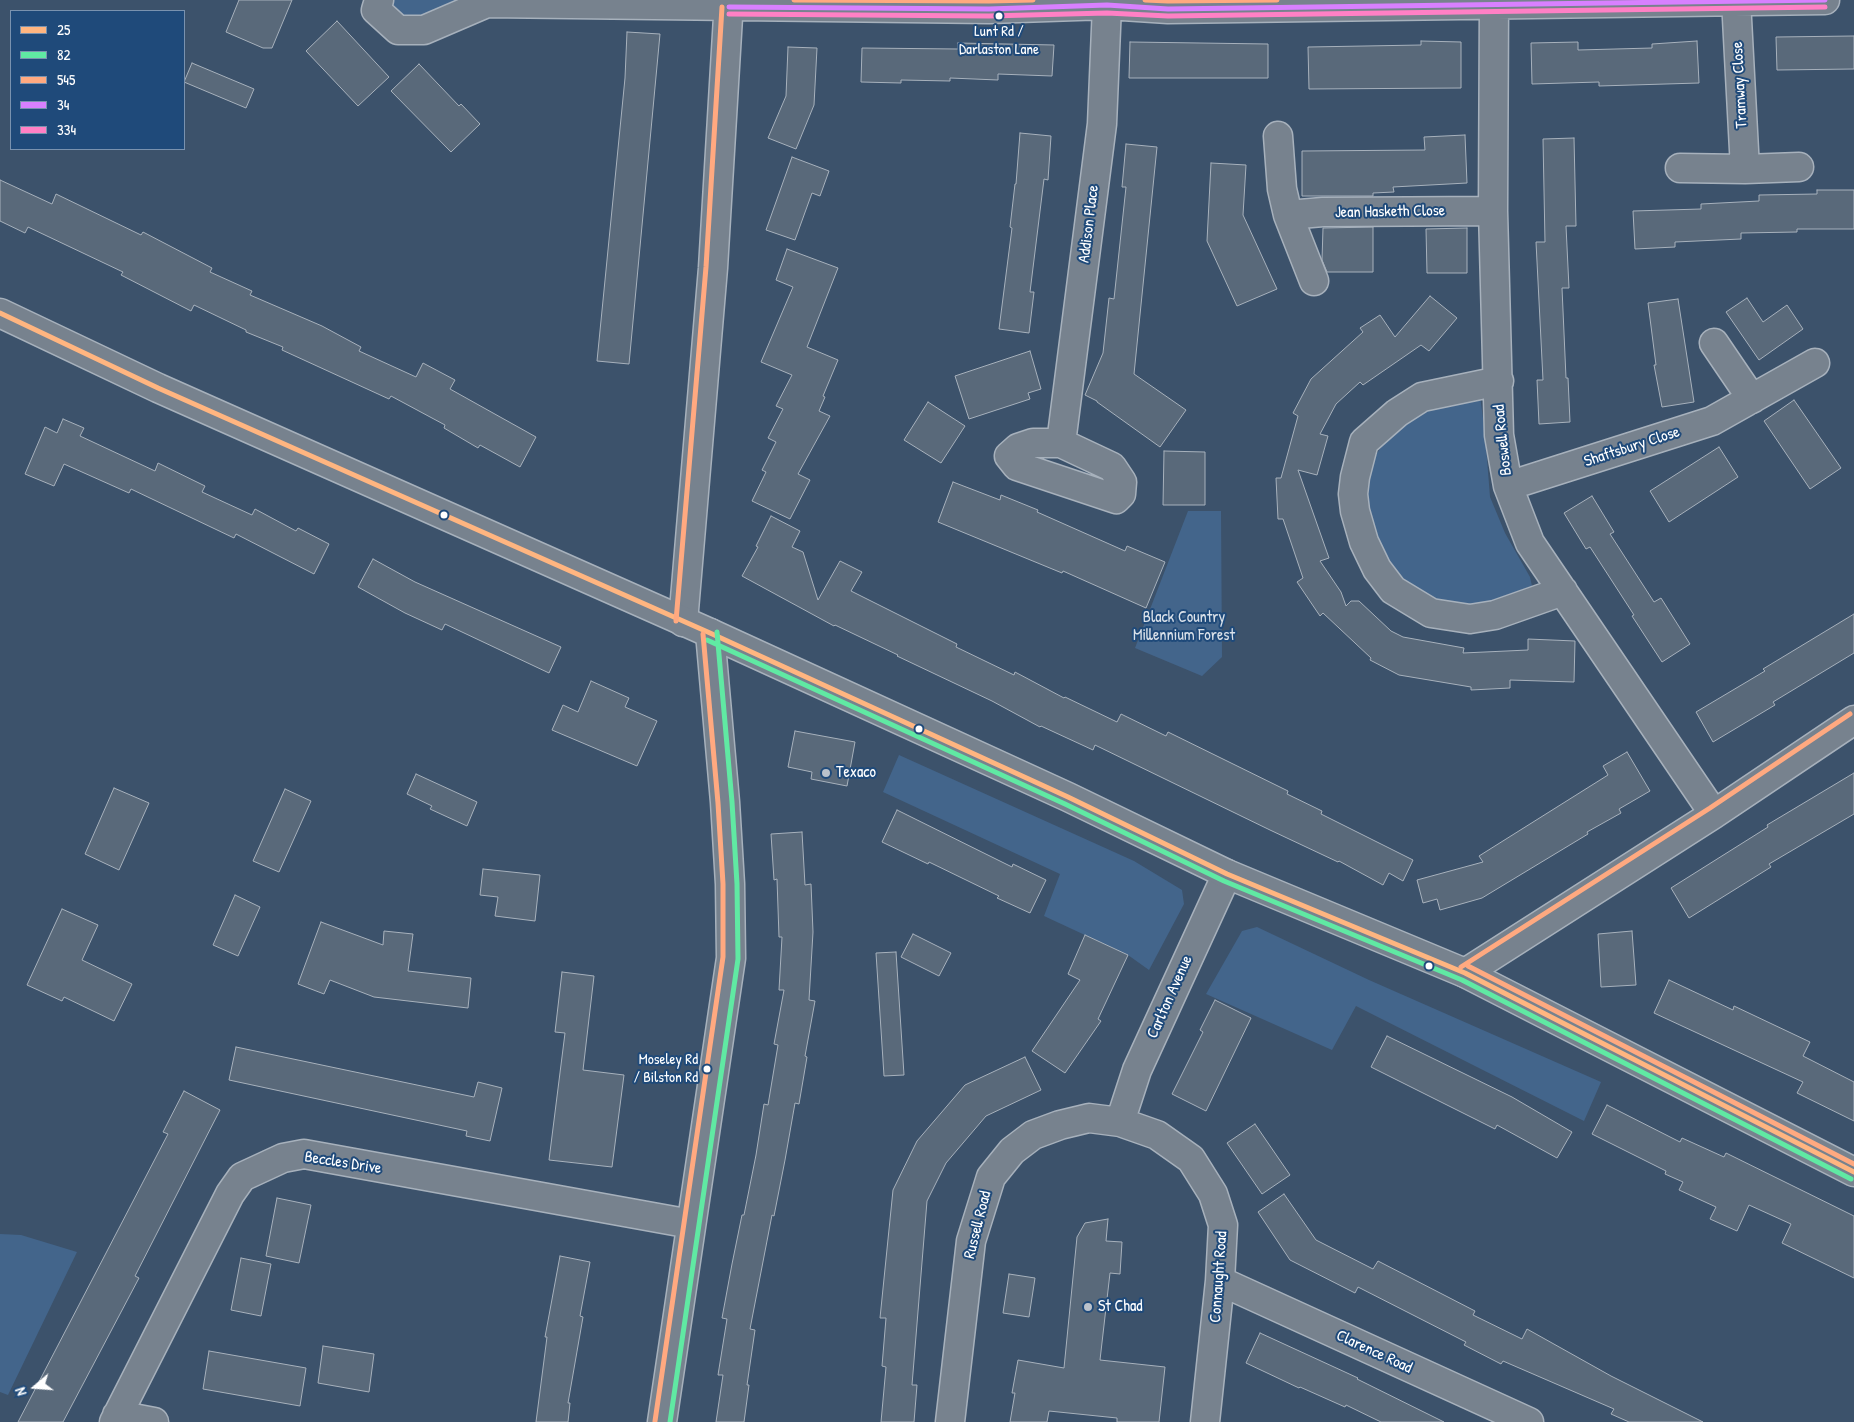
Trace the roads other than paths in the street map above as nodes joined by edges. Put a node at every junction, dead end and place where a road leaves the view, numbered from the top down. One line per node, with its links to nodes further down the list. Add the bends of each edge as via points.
1 (379, 0): 4 (street, via 376,10 398,30 424,30)
2 (1825, 0): 3 (street)
3 (1736, 1): 6 (street); 13 (street, Tramway Close)
4 (487, 2): 5 (street)
5 (729, 3): 7 (street); 25 (street, via 713,268)
6 (1494, 3): 8 (street); 14 (street, Boswell Road)
7 (989, 4): 9 (street)
8 (1242, 4): 9 (street, via 1168,9)
9 (1107, 5): 22 (street, Addison Place, via 1102,124)
10 (1278, 136): 15 (street, via 1282,189)
11 (1799, 166): 13 (street)
12 (1680, 168): 13 (street)
13 (1745, 169)
14 (1492, 211): 15 (street, Jean Hasketh Close); 20 (street, Boswell Road)
15 (1288, 215): 16 (street)
16 (1314, 281)
17 (0, 313): 25 (street, via 158,388)
18 (1714, 343): 21 (street)
19 (1815, 363): 21 (street, Shaftsbury Close)
20 (1498, 381): 23 (street, Boswell Road, via 1499,435); 24 (street, via 1422,397 1397,413 1364,442 1353,494 1364,542 1377,570 1393,590 1431,613 1470,619 1495,615)
21 (1752, 398): 23 (street, Shaftsbury Close, via 1712,421)
22 (1061, 442)
23 (1508, 486): 24 (street, Boswell Road, via 1530,542)
24 (1563, 591): 28 (street, Boswell Road)
25 (683, 622): 26 (street)
26 (710, 633): 29 (street, via 1059,793); 33 (street, via 726,820 731,958)
27 (1854, 720): 28 (street)
28 (1714, 814): 30 (street)
29 (1226, 874): 30 (street); 31 (street, Carlton Avenue, via 1137,1070)
30 (1465, 973): 32 (street)
31 (1120, 1122): 34 (street, Connaught Road, via 1157,1135 1191,1159 1213,1194 1223,1225); 38 (street, Russell Road, via 1089,1118 1033,1135 1012,1151 991,1177 971,1241)
32 (1854, 1172)
33 (691, 1224): 35 (street, Beccles Drive, via 304,1154 283,1158 242,1177 230,1194); 37 (street)
34 (1220, 1281): 39 (street, Connaught Road); 40 (street, Clarence Road)
35 (115, 1419): 36 (street)
36 (154, 1422)
37 (662, 1422)
38 (950, 1422)
39 (1206, 1422)
40 (1528, 1422)

